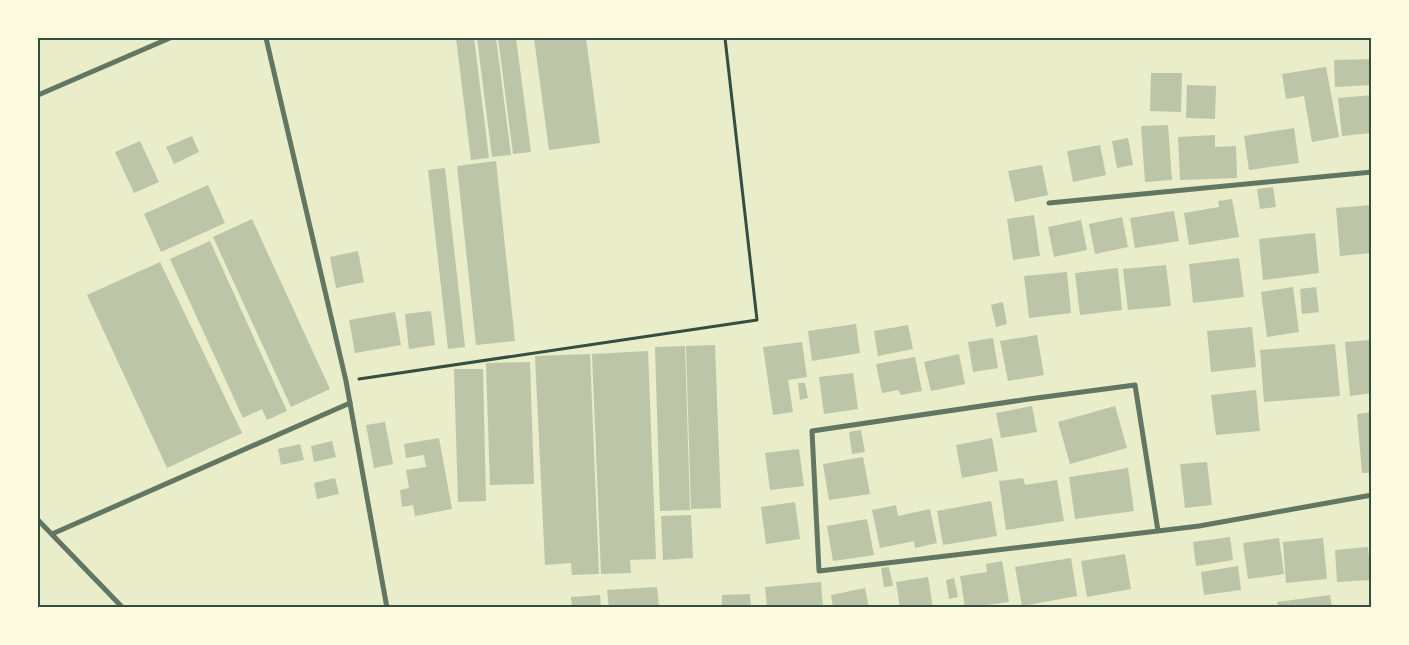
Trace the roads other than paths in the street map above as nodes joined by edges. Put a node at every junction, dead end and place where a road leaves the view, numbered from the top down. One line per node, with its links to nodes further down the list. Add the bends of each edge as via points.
1 (170, 38): 3 (street)
2 (266, 38): 6 (street)
3 (38, 95)
4 (1372, 172): 5 (street)
5 (1049, 203)
6 (350, 403): 10 (street); 12 (street)
7 (1372, 495): 9 (street)
8 (38, 520): 10 (street)
9 (1158, 531): 9 (street, via 819,572 812,431 1135,385)
10 (52, 534): 11 (street)
11 (123, 608)
12 (387, 608)

